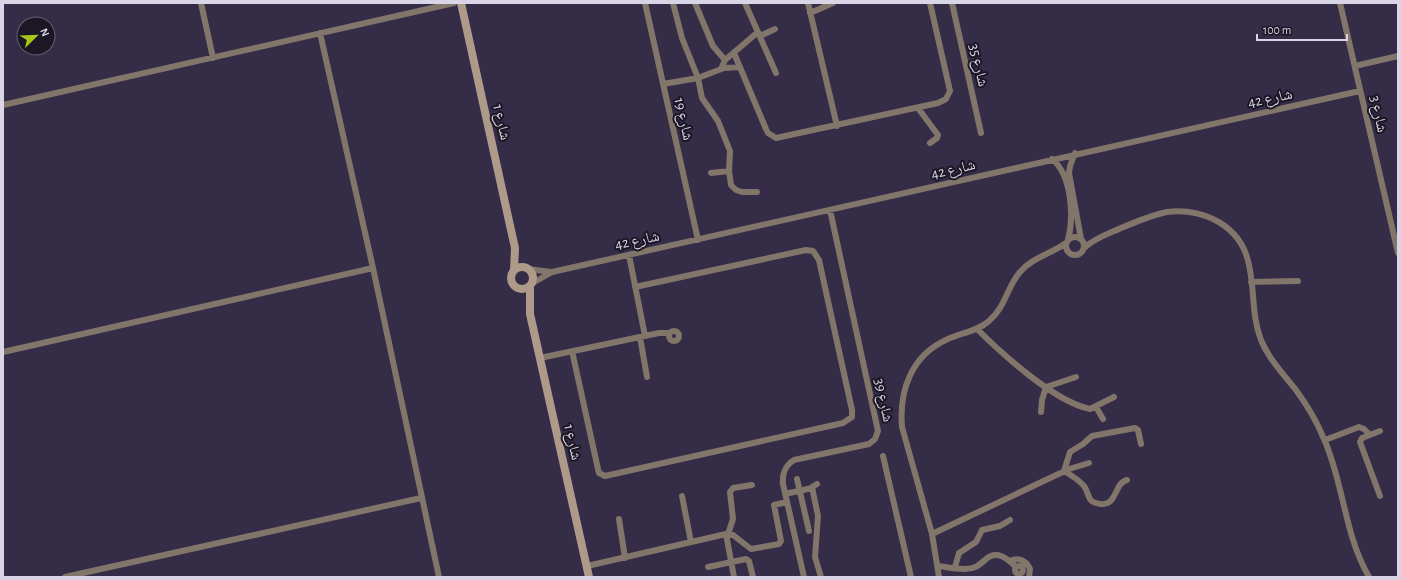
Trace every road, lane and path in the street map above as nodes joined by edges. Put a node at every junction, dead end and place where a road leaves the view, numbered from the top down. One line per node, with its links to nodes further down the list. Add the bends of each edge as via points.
1 (201, 3): 19 (street)
2 (454, 3): 15 (street)
3 (461, 3): 43 (street, شارع 1)
4 (645, 3): 26 (street, شارع 19)
5 (672, 3): 25 (street, via 682,38)
6 (695, 3): 20 (street, via 713,46)
7 (745, 3): 16 (street)
8 (808, 3): 13 (street)
9 (833, 3): 13 (street)
10 (930, 3): 29 (street, via 950,90 943,102)
11 (952, 3): 31 (street, شارع 35)
12 (1340, 3): 21 (street, شارع 3)
13 (810, 13): 30 (street)
14 (775, 29): 16 (street)
15 (320, 33): 19 (street); 49 (street)
16 (759, 34): 17 (street); 24 (street)
17 (734, 53): 20 (street); 22 (street)
18 (1398, 56): 21 (street)
19 (213, 58): 28 (street)
20 (724, 60): 23 (street)
21 (1355, 66): 27 (street, شارع 3)
22 (740, 67): 23 (street); 30 (street, via 766,129 772,136 781,138)
23 (721, 69): 25 (street)
24 (776, 73)
25 (698, 78): 26 (street); 35 (street, via 702,98 718,121 730,151)
26 (663, 84): 39 (street, شارع 19)
27 (1360, 91): 33 (street, شارع 42); 47 (street, شارع 3)
28 (3, 105)
29 (918, 108): 30 (street); 32 (street, via 938,135)
30 (837, 126)
31 (981, 133)
32 (930, 143)
33 (1075, 153): 34 (street, شارع 42); 40 (street, via 1070,173)
34 (1052, 159): 38 (street, شارع 42); 42 (street, via 1064,174 1070,206 1071,220)
35 (729, 171): 36 (street); 37 (street, via 734,189 748,193)
36 (711, 173)
37 (757, 192)
38 (830, 210): 39 (street, شارع 42); 85 (street, شارع 39, via 877,435 869,444 794,460 786,468 782,478)
39 (698, 240): 48 (street, شارع 42)
40 (1082, 240): 41 (street); 42 (street, via 1072,237); 44 (street)
41 (1094, 240): 44 (street); 54 (street, via 1159,214 1181,211 1196,213 1221,223 1240,242 1250,266)
42 (1067, 241): 45 (street); 46 (street)
43 (515, 248): 50 (street, شارع 1); 51 (street, شارع 1)
44 (1084, 248): 46 (street, via 1075,256)
45 (1054, 250): 46 (street); 59 (street, via 1027,265 1014,281 997,313)
46 (1067, 251)
47 (1398, 253)
48 (629, 255): 52 (street, شارع 42); 56 (street)
49 (373, 268): 62 (street); 88 (street)
50 (527, 269): 51 (street); 52 (street, شارع 42); 55 (street, via 533,277)
51 (514, 270): 57 (street, via 510,280)
52 (552, 272): 55 (street, شارع 42)
53 (1298, 281): 54 (street)
54 (1251, 282): 74 (street, via 1253,313 1261,341 1307,406)
55 (531, 285): 57 (street, via 523,290); 58 (street, شارع 1)
56 (635, 287): 61 (street); 63 (street, via 806,250 813,251 819,260 852,417 843,423 605,476 599,473)
57 (518, 289): 58 (street, شارع 1)
58 (530, 314): 64 (street, شارع 1)
59 (977, 329): 67 (street, via 1009,360); 94 (street, via 946,340 926,353 912,371 902,396 902,427)
60 (670, 333): 61 (street)
61 (642, 337): 63 (street); 65 (street)
62 (3, 352)
63 (572, 352): 64 (street)
64 (540, 358): 99 (street, شارع 1)
65 (647, 377)
66 (1076, 377): 67 (street)
67 (1046, 387): 69 (street, via 1071,402 1089,409); 70 (street)
68 (1114, 397): 69 (street)
69 (1096, 407): 71 (street)
70 (1041, 412)
71 (1103, 419)
72 (1380, 431): 73 (street)
73 (1370, 435): 74 (street, via 1364,428 1359,427); 87 (street, via 1362,438 1360,442)
74 (1325, 440): 113 (street, via 1338,477 1354,546)
75 (1141, 444): 78 (street, via 1136,428 1094,435 1070,452)
76 (883, 456): 111 (street)
77 (1089, 463): 78 (street)
78 (1064, 471): 80 (street, via 1084,485 1092,502 1101,504 1111,501 1120,483); 94 (street)
79 (797, 479): 84 (street)
80 (1127, 480)
81 (817, 484): 83 (street)
82 (752, 485): 93 (street, via 732,490 734,519)
83 (812, 488): 84 (street); 110 (street, via 818,516 815,557)
84 (799, 491): 85 (street); 92 (street)
85 (785, 494): 89 (street, شارع 39)
86 (682, 496): 95 (street)
87 (1380, 496)
88 (421, 498): 104 (street); 105 (street)
89 (787, 502): 93 (street, via 774,505 781,541 779,544 751,549 733,535); 109 (street, شارع 39)
90 (619, 519): 96 (street)
91 (1010, 520): 102 (street, via 1000,526 982,530 974,545 959,553)
92 (808, 531)
93 (727, 534): 95 (street); 98 (street)
94 (932, 534): 100 (street)
95 (692, 542): 96 (street)
96 (625, 558): 99 (street)
97 (1010, 561): 102 (street, via 997,554 987,557 971,569); 103 (street, via 1016,567 1016,573); 103 (street, via 1024,561 1030,569)
98 (731, 562): 101 (street); 107 (street); 108 (street, via 748,560)
99 (587, 566): 106 (street, شارع 1)
100 (938, 566): 102 (street); 112 (street)
101 (708, 567)
102 (956, 567)
103 (1026, 576)
104 (65, 577)
105 (438, 577)
106 (589, 577)
107 (734, 577)
108 (753, 577)
109 (804, 577)
110 (821, 577)
111 (910, 577)
112 (939, 577)
113 (1369, 577)

